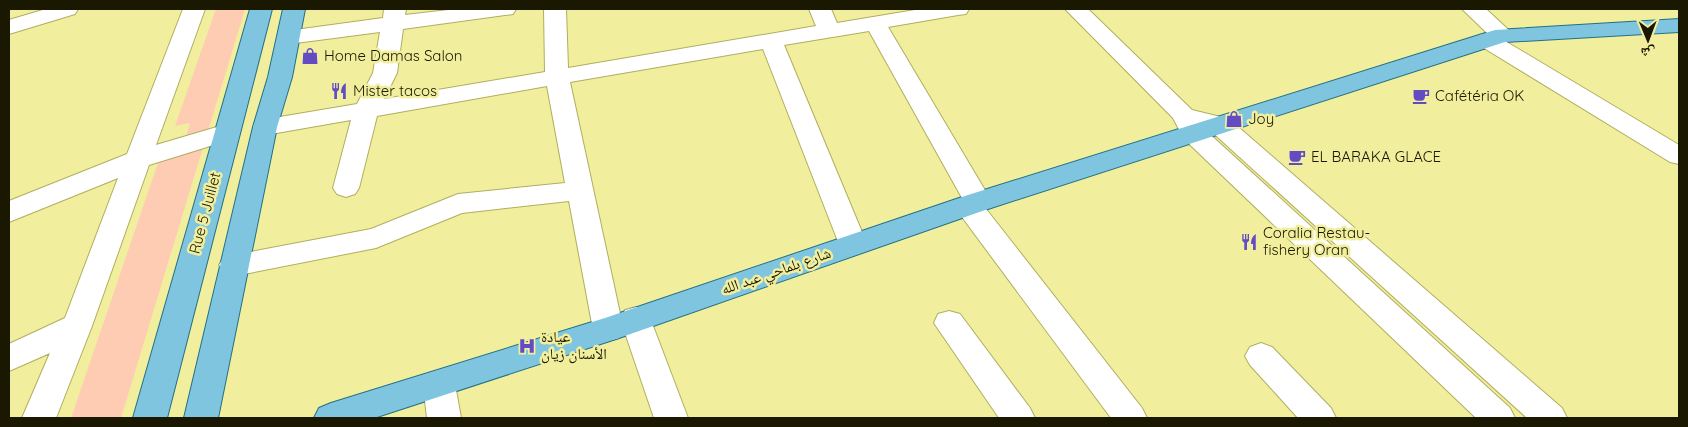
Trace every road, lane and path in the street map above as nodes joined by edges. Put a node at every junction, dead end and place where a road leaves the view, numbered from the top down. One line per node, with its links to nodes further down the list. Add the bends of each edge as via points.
1 (67, 9): 14 (street)
2 (194, 9): 26 (street)
3 (261, 9): 24 (main road, Rue 5 Juillet)
4 (294, 9): 16 (main road)
5 (505, 9): 11 (street)
6 (555, 9): 19 (street)
7 (820, 9): 15 (street)
8 (958, 9): 12 (street)
9 (1076, 9): 21 (street)
10 (1473, 9): 17 (street)
11 (394, 16): 16 (street); 20 (street, via 385,73)
12 (875, 23): 15 (street); 29 (street)
13 (1679, 25): 17 (main road)
14 (9, 27)
15 (830, 30): 18 (street)
16 (288, 37): 23 (main road)
17 (1495, 37): 22 (main road); 25 (street)
18 (771, 41): 19 (street); 31 (street)
19 (557, 77): 20 (street); 28 (street)
20 (366, 110): 23 (street); 27 (street)
21 (1188, 124): 22 (street); 29 (main road, شارع بلماحي عبد الله); 48 (street)
22 (1220, 125): 49 (street)
23 (265, 127): 32 (main road)
24 (227, 132): 26 (street); 40 (main road, Rue 5 Juillet)
25 (1679, 156)
26 (138, 160): 30 (street); 35 (street)
27 (346, 188)
28 (580, 191): 32 (street, via 458,204 376,238); 34 (street)
29 (974, 204): 31 (main road, شارع بلماحي عبد الله); 46 (street)
30 (9, 212)
31 (853, 244): 34 (main road, شارع بلماحي عبد الله)
32 (234, 265): 41 (main road)
33 (949, 323): 45 (street)
34 (622, 324): 38 (main road, شارع بلماحي عبد الله); 44 (street)
35 (77, 326): 37 (street); 39 (street)
36 (1261, 356): 47 (street)
37 (9, 358)
38 (439, 384): 42 (main road, شارع بلماحي عبد الله); 43 (street)
39 (39, 418)
40 (150, 418)
41 (200, 418)
42 (331, 418)
43 (444, 418)
44 (671, 418)
45 (1018, 418)
46 (1130, 418)
47 (1319, 418)
48 (1498, 418)
49 (1550, 418)

